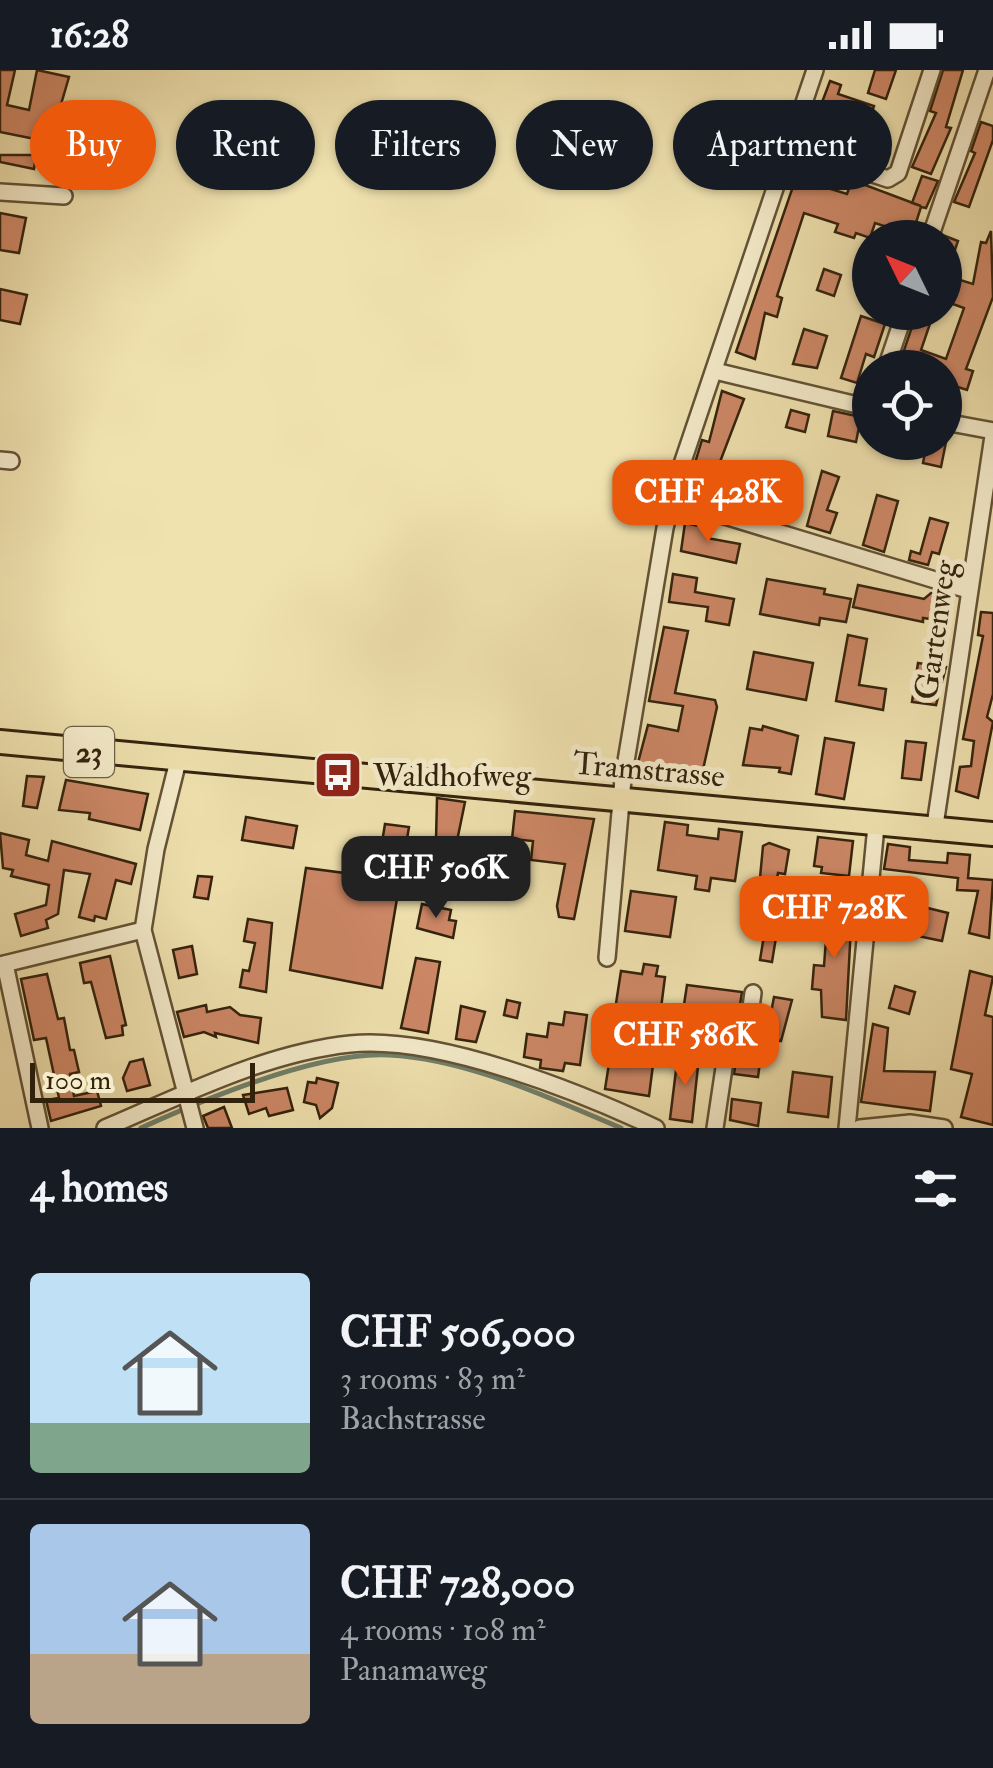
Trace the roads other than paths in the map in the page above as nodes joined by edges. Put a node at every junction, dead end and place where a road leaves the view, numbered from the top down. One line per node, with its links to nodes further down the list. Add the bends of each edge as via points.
1 (815, 70): 4 (street)
2 (932, 70): 5 (street)
3 (987, 70): 9 (street)
4 (805, 100)
5 (892, 177)
6 (775, 190): 10 (street)
7 (0, 192): 8 (street)
8 (64, 196)
9 (936, 220)
10 (714, 371): 11 (street); 14 (street)
11 (852, 404)
12 (962, 426): 13 (street)
13 (993, 433): 15 (street, Gartenweg)
14 (672, 500): 15 (street); 18 (street)
15 (968, 590): 20 (street, Gartenweg)
16 (0, 742): 17 (main road, Tramstrasse / 23)
17 (178, 761): 18 (main road, Tramstrasse / 23); 22 (street)
18 (621, 798): 19 (main road, Tramstrasse / 23); 23 (street)
19 (876, 826): 20 (main road, Tramstrasse / 23); 32 (street)
20 (934, 832): 21 (main road, Tramstrasse / 23)
21 (993, 834)
22 (144, 930): 24 (street); 26 (street)
23 (608, 958)
24 (2, 965): 27 (street)
25 (754, 993): 31 (street, via 748,1028 728,1041)
26 (186, 1103): 28 (street); 29 (street); 30 (street, via 312,1051 390,1042 512,1072)
27 (40, 1128)
28 (106, 1128)
29 (195, 1128)
30 (656, 1128)
31 (716, 1128)
32 (846, 1128)
33 (860, 1128): 34 (street)
34 (944, 1128)

